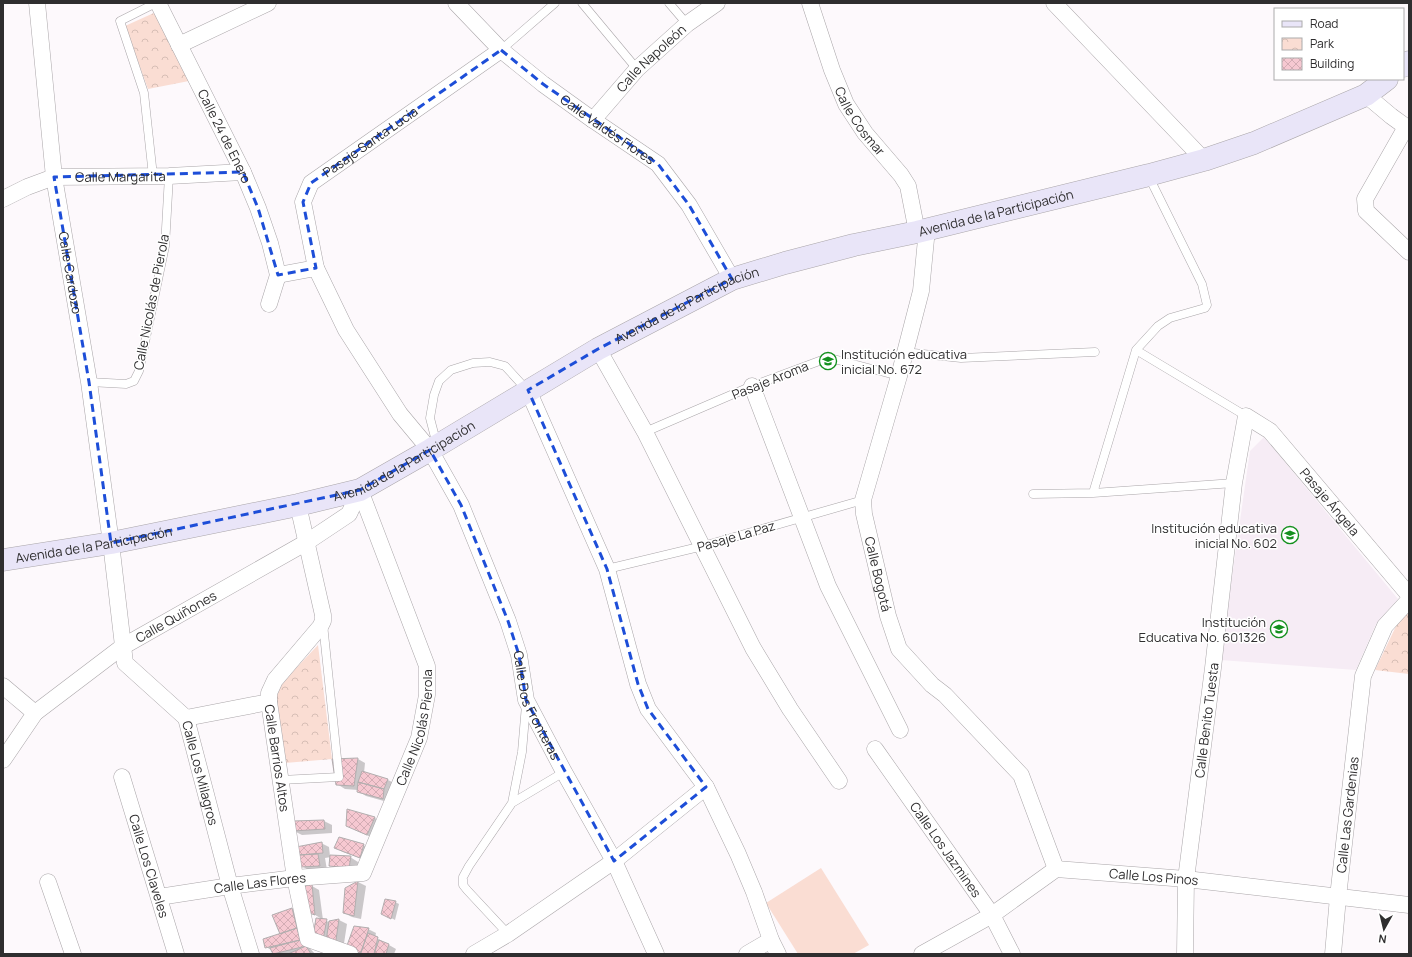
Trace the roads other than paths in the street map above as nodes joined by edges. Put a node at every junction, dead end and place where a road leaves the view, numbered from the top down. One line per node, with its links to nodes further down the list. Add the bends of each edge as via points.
1 (37, 3): 23 (street, Calle Cardozo)
2 (157, 3): 12 (street, Calle 24 de Enero); 22 (lane, Calle Nicolás de Pierola, via 120,21 144,93)
3 (268, 3): 12 (street)
4 (456, 3): 13 (street, Calle Valdés Flores)
5 (555, 3): 13 (lane)
6 (582, 3): 14 (lane)
7 (669, 3): 11 (lane)
8 (716, 3): 11 (street, Calle Napoleón)
9 (810, 3): 25 (street, Calle Cosmar, via 846,104 865,133 908,186)
10 (1054, 3): 19 (street)
11 (687, 24): 14 (street, Calle Napoleón)
12 (179, 45): 20 (street, Calle 24 de Enero)
13 (501, 50): 17 (street, Calle Valdés Flores); 27 (street, Pasaje Santa Lucía, via 311,183 303,202)
14 (637, 69): 17 (street, Calle Napoleón)
15 (1386, 80): 16 (main road, Avenida de la Participación)
16 (1366, 95): 18 (street); 19 (main road, Avenida de la Participación, via 1254,143)
17 (593, 120): 29 (street, Calle Valdés Flores, via 658,164 689,205)
18 (1408, 128): 26 (street, via 1365,199 1364,206)
19 (1204, 160): 21 (main road, Avenida de la Participación)
20 (243, 172): 22 (street, Calle Margarita); 28 (street, Calle 24 de Enero, via 261,215)
21 (1148, 175): 25 (main road, Avenida de la Participación); 32 (lane, via 1202,284 1207,305 1205,308 1170,318 1158,326)
22 (161, 176): 23 (street, Calle Margarita); 36 (lane, Calle Nicolás de Pierola, via 165,246 139,371 134,381 126,384)
23 (54, 177): 24 (street, Calle Margarita); 36 (street, Calle Cardozo)
24 (3, 199)
25 (922, 231): 29 (main road, Avenida de la Participación); 33 (street, Calle Bogotá, via 921,291)
26 (1409, 252)
27 (316, 268): 28 (street); 41 (street, via 346,330 400,414)
28 (278, 275): 30 (street)
29 (732, 278): 31 (main road, Avenida de la Participación)
30 (269, 304)
31 (598, 349): 38 (main road, Avenida de la Participación); 40 (street)
32 (1136, 350): 39 (lane); 44 (lane)
33 (904, 352): 34 (lane, via 961,358); 35 (street, Calle Bogotá)
34 (1095, 352)
35 (899, 376): 37 (lane, Pasaje Aroma, via 830,358); 46 (street, Calle Bogotá)
36 (89, 382): 50 (street, Calle Cardozo)
37 (752, 386): 40 (lane, Pasaje Aroma); 48 (street)
38 (528, 390): 41 (main road, Avenida de la Participación); 41 (lane, via 505,366 490,362 473,363 451,370 439,381 434,396 430,418); 53 (street)
39 (1246, 416): 42 (street, Calle Benito Tuesta); 54 (street, Pasaje Ángela, via 1270,431)
40 (646, 432): 51 (street)
41 (434, 447): 43 (main road, Avenida de la Participación); 59 (street, Calle Dos Fronteras, via 461,505 508,621 519,655)
42 (1234, 483): 44 (lane); 76 (street, Calle Benito Tuesta)
43 (360, 490): 47 (main road, Avenida de la Participación); 49 (street, Calle Quiñones, via 349,514); 74 (street, Calle Nicolás Pierola, via 427,666 427,696 419,738)
44 (1093, 493): 45 (lane)
45 (1033, 494)
46 (863, 500): 48 (lane, Pasaje La Paz); 73 (street, Calle Bogotá, via 886,609 899,649 1021,775)
47 (298, 505): 49 (street); 50 (main road, Avenida de la Participación)
48 (802, 517): 51 (lane, Pasaje La Paz); 63 (street, via 828,586)
49 (307, 542): 56 (street); 57 (street, Calle Quiñones)
50 (111, 543): 52 (main road, Avenida de la Participación); 57 (street, Calle Los Milagros)
51 (703, 546): 53 (lane, Pasaje La Paz); 69 (street, via 753,648)
52 (3, 560)
53 (607, 569): 70 (street, via 638,684 648,709)
54 (1409, 595)
55 (1409, 600): 80 (street, Calle Las Gardenias, via 1385,626 1363,676)
56 (323, 621): 60 (street, Calle Barrios Altos, via 320,628 275,680 269,693); 68 (lane, via 339,776)
57 (122, 648): 61 (street, Calle Quiñones); 62 (street, Calle Los Milagros, via 125,663)
58 (3, 686): 61 (street)
59 (526, 700): 66 (street, Calle Dos Fronteras); 71 (lane, via 522,752)
60 (269, 702): 62 (street); 68 (street, Calle Barrios Altos)
61 (35, 713): 65 (street, Calle Quiñones)
62 (186, 718): 78 (street, Calle Los Milagros)
63 (900, 730)
64 (875, 749): 82 (street, Calle Los Jazmines)
65 (3, 760)
66 (564, 772): 71 (lane); 72 (street, Calle Dos Fronteras)
67 (122, 777): 79 (street, Calle Los Claveles)
68 (281, 780): 75 (street, Calle Barrios Altos)
69 (839, 781)
70 (706, 787): 72 (street); 84 (street, via 738,854)
71 (512, 803): 83 (lane, via 463,877 463,886)
72 (614, 861): 83 (street); 90 (street, Calle Dos Fronteras)
73 (1056, 869): 76 (street, Calle Los Pinos); 82 (street)
74 (363, 873): 75 (street, Calle Las Flores)
75 (295, 878): 78 (street, Calle Las Flores); 88 (street, Calle Barrios Altos, via 308,939)
76 (1186, 879): 80 (street, Calle Los Pinos); 94 (street, Calle Benito Tuesta)
77 (48, 882): 85 (street)
78 (230, 886): 79 (street, Calle Las Flores); 87 (street, Calle Los Milagros)
79 (159, 897): 86 (street, Calle Los Claveles)
80 (1338, 897): 81 (street, Calle Los Pinos); 95 (street, Calle Las Gardenias)
81 (1409, 905)
82 (992, 915): 92 (street); 93 (street, Calle Los Jazmines)
83 (508, 934): 89 (street)
84 (775, 947): 91 (street)
85 (73, 954)
86 (176, 954)
87 (252, 954)
88 (350, 954)
89 (474, 954)
90 (656, 954)
91 (747, 954)
92 (922, 954)
93 (1012, 954)
94 (1185, 954)
95 (1333, 954)

